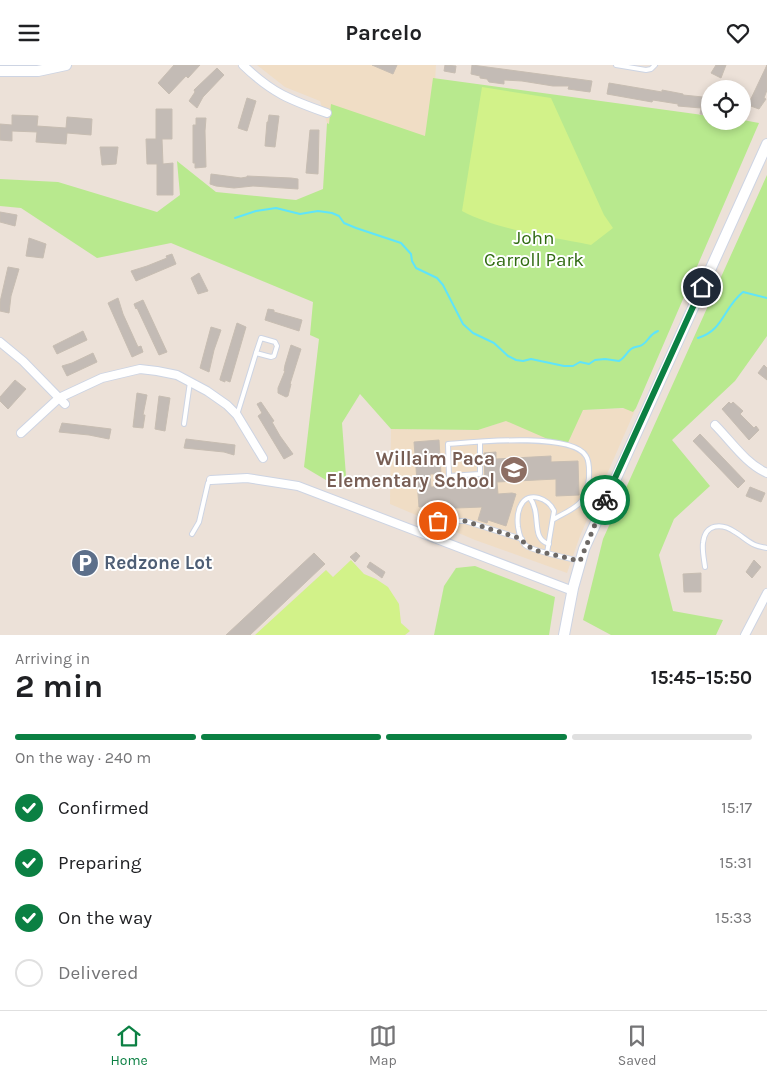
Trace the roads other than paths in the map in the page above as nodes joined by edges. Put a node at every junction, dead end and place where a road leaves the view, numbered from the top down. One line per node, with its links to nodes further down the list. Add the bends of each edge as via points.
1 (66, 65): 5 (main road, via 38,71)
2 (243, 65): 6 (street, via 276,93)
3 (616, 65): 4 (lane, via 646,70)
4 (655, 65)
5 (0, 71)
6 (327, 113)
7 (767, 144): 8 (main road)
8 (764, 156): 30 (main road)
9 (0, 342): 12 (street)
10 (256, 353): 10 (lane, via 261,338 275,342 277,346 274,356); 14 (lane)
11 (190, 382): 12 (street, via 177,375 140,369 102,378); 14 (street, via 208,391); 15 (lane)
12 (59, 398): 13 (street); 17 (street)
13 (65, 404)
14 (238, 415): 19 (street)
15 (184, 424)
16 (715, 425): 20 (street)
17 (21, 433)
18 (480, 442): 18 (lane, via 448,444 449,476 480,474); 23 (lane, via 553,441 580,449 586,455 589,473 584,497 578,506)
19 (263, 458)
20 (767, 473)
21 (211, 480): 25 (lane, via 199,522); 32 (street, via 247,478 298,486)
22 (530, 498): 23 (lane, via 540,498 552,506); 26 (lane, via 522,502 517,517); 27 (lane, via 537,510 538,537)
23 (554, 519): 27 (lane)
24 (438, 521): 26 (lane, via 465,521)
25 (192, 534)
26 (522, 539): 29 (lane, via 525,545)
27 (549, 544): 29 (lane)
28 (767, 548): 31 (lane, via 746,541 736,532 718,525 706,532 703,543)
29 (547, 553): 30 (lane)
30 (580, 561): 32 (main road)
31 (705, 567)
32 (573, 591): 34 (main road)
33 (767, 593): 35 (street)
34 (564, 635)
35 (745, 635)

